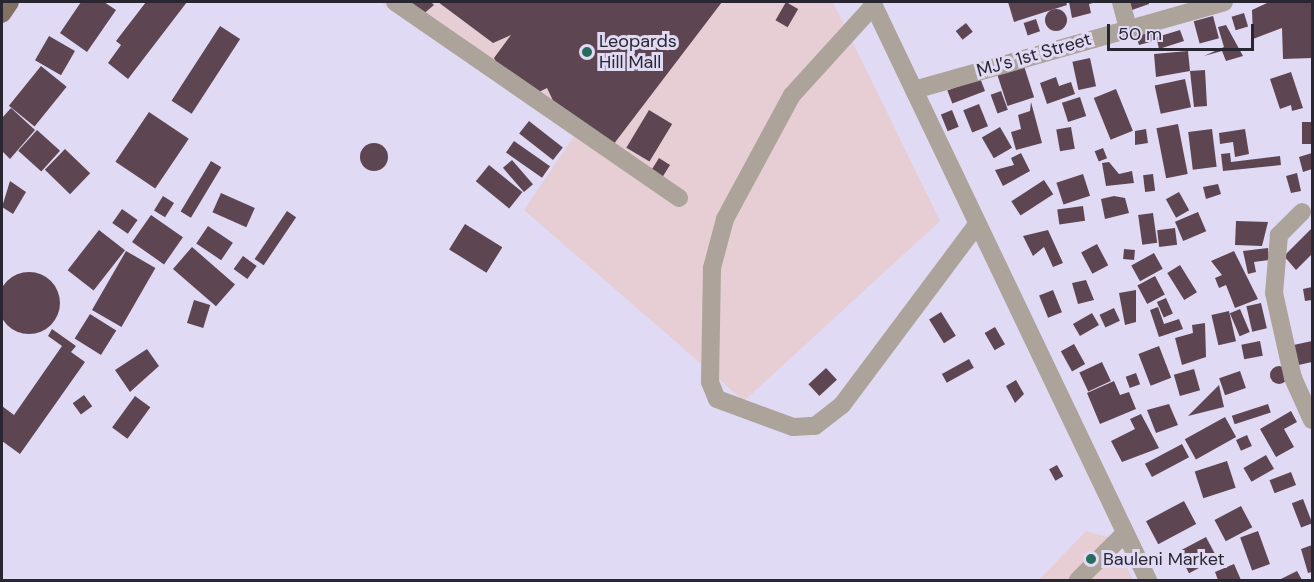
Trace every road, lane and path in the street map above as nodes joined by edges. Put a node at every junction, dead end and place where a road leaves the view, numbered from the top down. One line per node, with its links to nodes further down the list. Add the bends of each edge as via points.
1 (10, 2): 6 (main road)
2 (395, 2): 9 (street)
3 (1120, 2): 7 (street)
4 (1224, 2): 7 (street, MJ’s 1st Street)
5 (873, 3): 8 (street); 11 (street, via 792,95 725,219 712,267 710,381 717,399 793,427 815,426 842,405)
6 (2, 14)
7 (1128, 29): 8 (street, MJ’s 1st Street)
8 (914, 90): 11 (street)
9 (679, 198)
10 (1302, 212): 12 (street, via 1279,235 1274,293 1293,378)
11 (975, 227): 13 (street)
12 (1312, 420)
13 (1125, 532): 14 (street); 15 (street)
14 (1078, 580)
15 (1148, 580)

